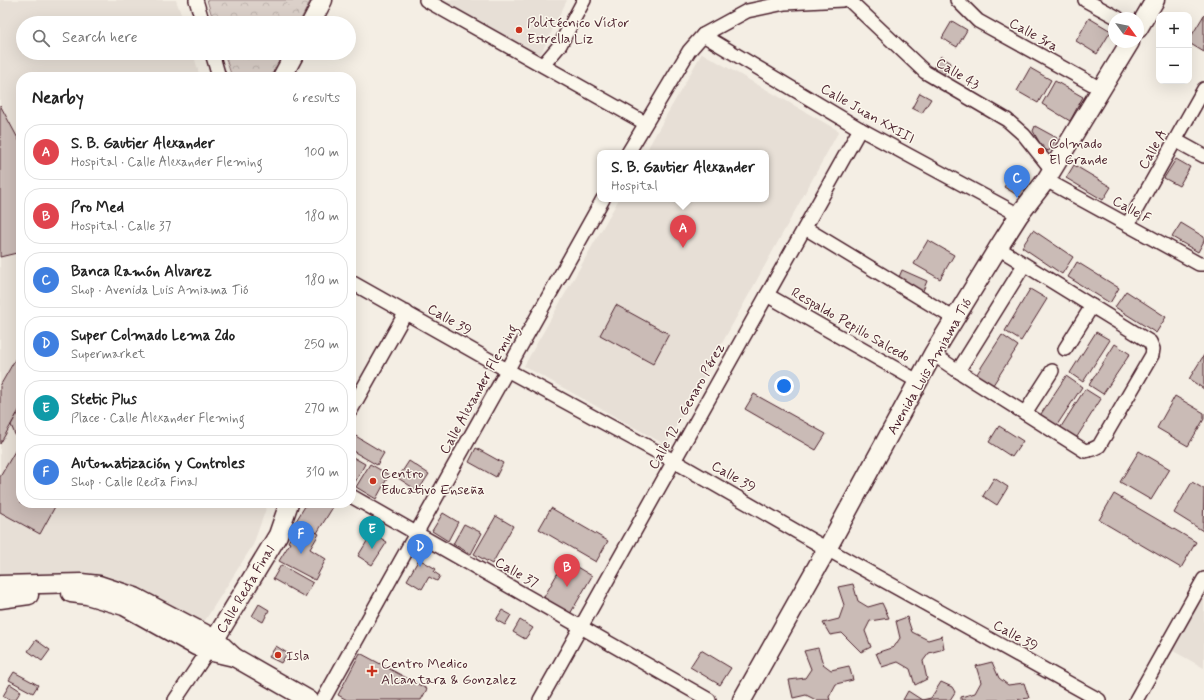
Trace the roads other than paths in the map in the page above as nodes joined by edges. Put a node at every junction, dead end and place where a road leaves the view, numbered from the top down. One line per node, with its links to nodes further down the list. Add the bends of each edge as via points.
1 (196, 0): 12 (street)
2 (323, 0): 13 (main road)
3 (426, 0): 19 (street)
4 (584, 0): 19 (street, via 560,45)
5 (843, 0): 10 (street)
6 (849, 0): 29 (street, Calle 43, via 925,72 1007,120 1024,135)
7 (957, 0): 22 (street, Calle 3ra, via 978,21)
8 (1085, 0): 11 (street)
9 (1155, 0): 14 (main road)
10 (786, 2): 15 (street, via 747,11)
11 (1108, 13)
12 (201, 16)
13 (315, 16)
14 (1144, 19)
15 (702, 35): 24 (street, via 689,51); 25 (street, Calle Juan XXIII)
16 (1126, 48): 22 (main road, Avenida Luis Amiama Tió)
17 (214, 60): 20 (street)
18 (291, 60): 21 (main road)
19 (542, 66): 24 (street)
20 (218, 72)
21 (285, 72)
22 (1101, 89): 29 (main road, Avenida Luis Amiama Tió)
23 (1204, 89): 26 (street, Calle A)
24 (645, 123): 27 (street)
25 (860, 128): 31 (street, Calle Juan XXIII); 33 (street, Calle 12 - Genaro Pérez)
26 (1175, 140): 28 (street); 32 (street, Calle A)
27 (630, 150)
28 (1204, 156)
29 (1049, 175): 31 (main road, Avenida Luis Amiama Tió); 32 (street, Calle F)
30 (600, 202): 44 (street, Calle Alexander Fleming)
31 (1019, 215): 34 (main road, Avenida Luis Amiama Tió)
32 (1128, 224): 35 (street, Calle F, via 1199,264)
33 (805, 228): 38 (street, Calle 12 - Genaro Pérez); 41 (street)
34 (998, 248): 36 (street); 41 (main road, Avenida Luis Amiama Tió)
35 (1204, 264)
36 (1024, 265): 39 (street); 45 (street)
37 (356, 285): 40 (street, Calle 39)
38 (767, 295): 47 (street, Respaldo Pepillo Salcedo); 50 (street, Calle 12 - Genaro Pérez)
39 (1092, 306): 42 (street); 49 (street, via 1150,342 1153,349 1152,355 1099,446 1085,451)
40 (406, 312): 44 (street, Calle 39); 48 (street)
41 (955, 319): 43 (main road, Avenida Luis Amiama Tió)
42 (1065, 349)
43 (933, 354): 45 (street); 47 (main road, Avenida Luis Amiama Tió)
44 (507, 370): 50 (street, Calle 39); 54 (street, Calle Alexander Fleming)
45 (958, 371): 49 (street)
46 (1052, 371): 49 (street)
47 (919, 382): 56 (main road, Avenida Luis Amiama Tió)
48 (356, 401)
49 (1025, 413)
50 (674, 460): 56 (street, Calle 39); 61 (street, Calle 12 - Genaro Pérez)
51 (356, 499): 54 (street, Calle 37)
52 (287, 508): 55 (main road, Calle Recta Final)
53 (294, 508): 55 (street)
54 (416, 533): 61 (street, Calle 37); 65 (street, Calle Alexander Fleming)
55 (278, 535): 62 (main road, Calle Recta Final)
56 (827, 548): 68 (main road, Avenida Luis Amiama Tió); 69 (street, Calle 39)
57 (1204, 579): 70 (street)
58 (0, 585): 59 (main road)
59 (23, 585): 60 (street); 62 (main road, via 66,582 99,585 135,597)
60 (0, 598): 62 (main road, via 54,593 72,593 98,598 124,606 184,640)
61 (581, 627): 66 (street, Calle 12 - Genaro Pérez); 67 (street, Calle 37)
62 (212, 645): 63 (main road); 64 (street)
63 (304, 699)
64 (175, 700)
65 (323, 700)
66 (540, 700)
67 (709, 700)
68 (742, 700)
69 (1099, 700)
70 (1136, 700)

